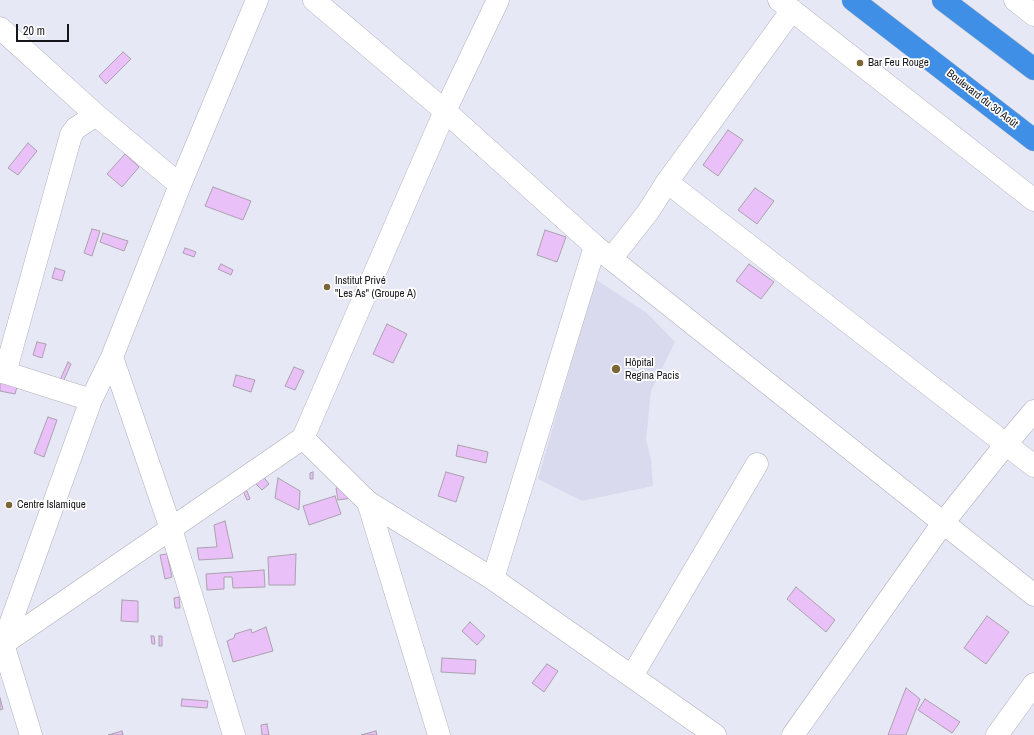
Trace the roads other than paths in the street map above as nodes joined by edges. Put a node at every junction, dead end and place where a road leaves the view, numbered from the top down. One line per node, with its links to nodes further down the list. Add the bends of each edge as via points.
1 (257, 0): 15 (street)
2 (314, 0): 11 (street)
3 (498, 0): 11 (street)
4 (853, 0): 13 (highway, Boulevard du 30 Août)
5 (943, 0): 10 (highway)
6 (1015, 0): 8 (street)
7 (785, 5): 14 (street); 16 (street)
8 (1034, 15)
9 (0, 28): 12 (street)
10 (1034, 69)
11 (445, 111): 17 (street); 22 (street)
12 (96, 115): 15 (street); 19 (street, via 76,128 71,135)
13 (1034, 140)
14 (668, 182): 17 (street, via 648,212); 23 (street)
15 (180, 185): 18 (street)
16 (1034, 200)
17 (603, 253): 27 (street); 29 (street)
18 (112, 357): 20 (street); 28 (street)
19 (2, 372): 20 (street)
20 (91, 400): 31 (street)
21 (1034, 411): 23 (street)
22 (303, 438): 26 (street); 28 (street)
23 (1006, 444): 25 (street); 27 (street)
24 (757, 464): 32 (street)
25 (1034, 466)
26 (368, 502): 29 (street); 36 (street)
27 (944, 523): 30 (street); 38 (street)
28 (171, 529): 31 (street); 35 (street)
29 (492, 579): 32 (street)
30 (1034, 595)
31 (2, 645): 34 (street)
32 (632, 676): 37 (street)
33 (1034, 684): 39 (street)
34 (31, 735)
35 (234, 735)
36 (439, 735)
37 (715, 735)
38 (793, 735)
39 (997, 735)

